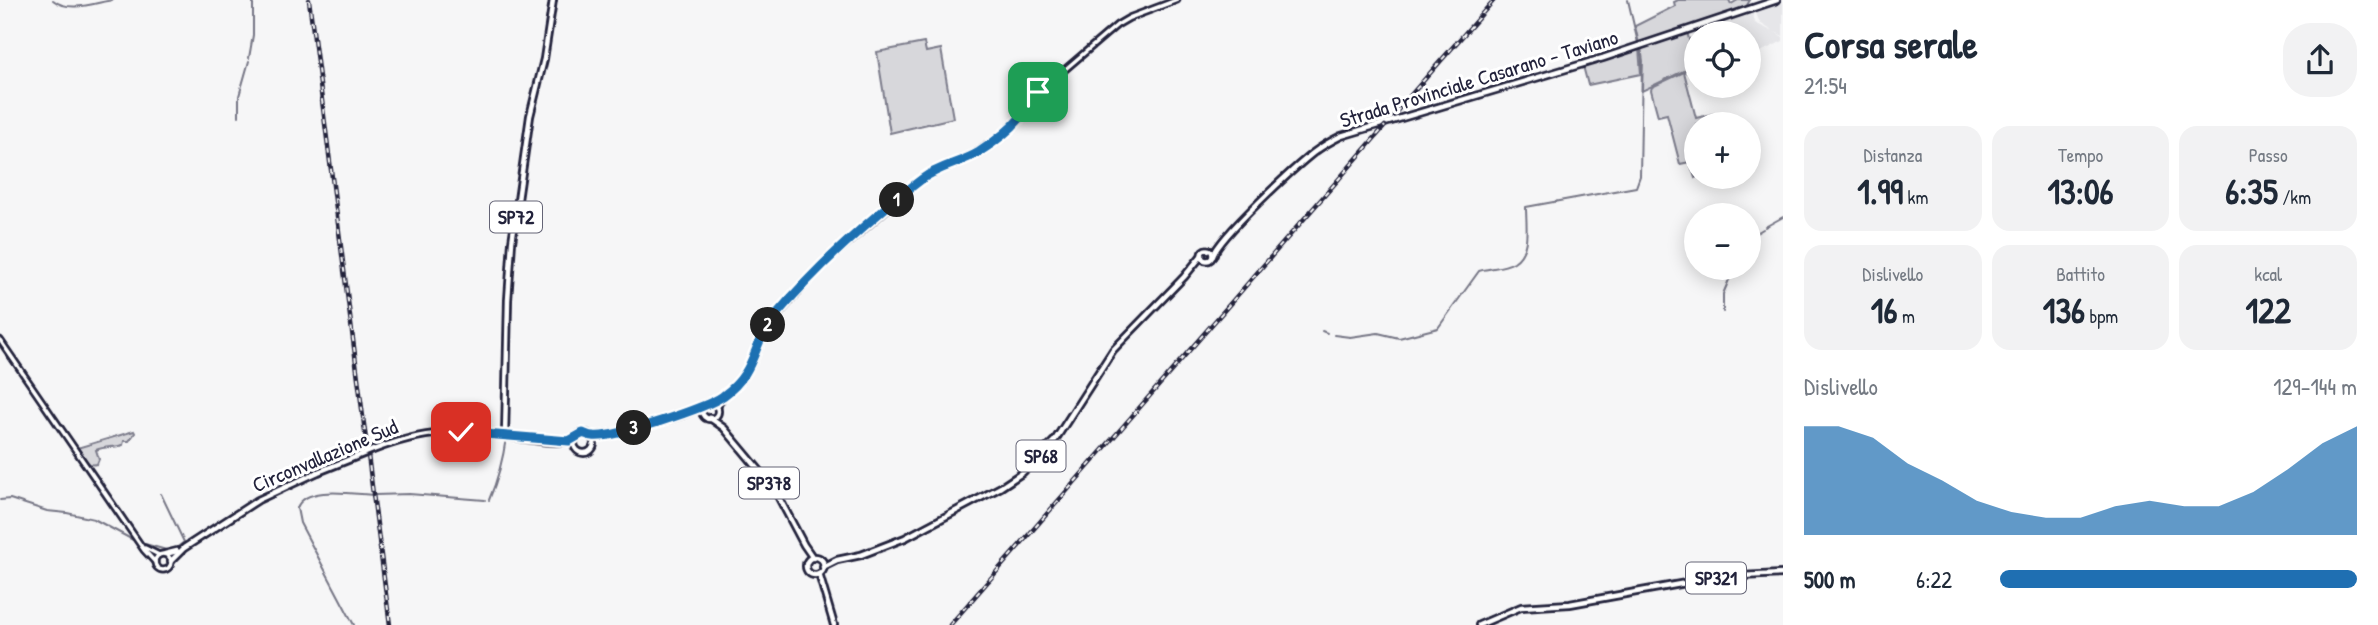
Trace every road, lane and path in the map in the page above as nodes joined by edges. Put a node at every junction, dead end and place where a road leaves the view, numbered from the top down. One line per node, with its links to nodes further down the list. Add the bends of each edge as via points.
1 (553, 0): 21 (main road, SP72, via 512,242)
2 (1177, 0): 13 (main road, via 1117,25 1041,90 1000,135 978,152 923,178 820,267 773,318 748,371)
3 (1777, 0): 5 (main road, Strada Provinciale Casarano - Taviano / SP68)
4 (1783, 0): 5 (main road, Strada Provinciale Casarano - Taviano / SP68)
5 (1770, 3): 6 (main road, Strada Provinciale Casarano - Taviano / SP68, via 1341,136 1311,155)
6 (1227, 235): 7 (main road, Strada Provinciale Casarano - Taviano / SP68); 9 (main road, Strada Provinciale Casarano - Taviano / SP68)
7 (1206, 250): 8 (main road, Strada Provinciale Casarano - Taviano / SP68); 9 (main road)
8 (1202, 255): 10 (main road); 11 (main road, Strada Provinciale Casarano - Taviano / SP68)
9 (1213, 256): 10 (main road, Strada Provinciale Casarano - Taviano / SP68)
10 (1207, 261): 11 (main road, Strada Provinciale Casarano - Taviano / SP68)
11 (1184, 277): 33 (main road, Strada Provinciale Casarano - Taviano / SP68, via 1113,350 1055,440 1022,473 905,538)
12 (0, 340): 27 (main road)
13 (723, 396): 14 (main road); 15 (main road)
14 (707, 404): 15 (main road, Circonvallazione Sud / SP378); 16 (main road, Circonvallazione Sud / SP378); 17 (main road)
15 (717, 411): 18 (main road); 19 (main road, Circonvallazione Sud / SP378)
16 (689, 413): 17 (main road, Circonvallazione Sud / SP378); 20 (main road, Circonvallazione Sud / SP378)
17 (703, 415): 18 (main road, Circonvallazione Sud / SP378)
18 (710, 418): 19 (main road, Circonvallazione Sud / SP378)
19 (724, 428): 28 (main road, Circonvallazione Sud / SP378, via 777,495)
20 (609, 435): 22 (main road, Circonvallazione Sud / SP378); 25 (main road, Circonvallazione Sud / SP378)
21 (505, 436)
22 (590, 436): 23 (main road, Circonvallazione Sud / SP378, via 583,433); 25 (main road)
23 (575, 440): 24 (main road, Circonvallazione Sud / SP378); 26 (main road)
24 (552, 441): 26 (main road, Circonvallazione Sud / SP378); 29 (main road, Circonvallazione Sud / SP378, bridge, via 438,432 419,435 279,489)
25 (594, 444): 26 (main road, Circonvallazione Sud / SP378, via 586,453)
26 (576, 449)
27 (139, 543): 30 (main road); 35 (main road)
28 (804, 545): 31 (main road, Circonvallazione Sud / SP378); 36 (main road, SP378)
29 (184, 548): 30 (main road, SP378); 34 (main road, Circonvallazione Sud / SP378)
30 (162, 554): 34 (main road); 35 (main road)
31 (813, 558): 32 (main road); 36 (main road)
32 (821, 560): 33 (main road, Strada Provinciale Casarano - Taviano / SP68); 37 (main road)
33 (837, 560): 37 (main road, Strada Provinciale Casarano - Taviano / SP68)
34 (171, 561): 35 (main road, via 164,570)
35 (155, 562)
36 (807, 562): 38 (main road, SP378, via 806,569)
37 (823, 567): 38 (main road)
38 (816, 574): 40 (main road, SP378)
39 (1783, 574): 41 (main road, SP321, via 1719,577 1570,604 1521,607)
40 (834, 625)
41 (1479, 625)

